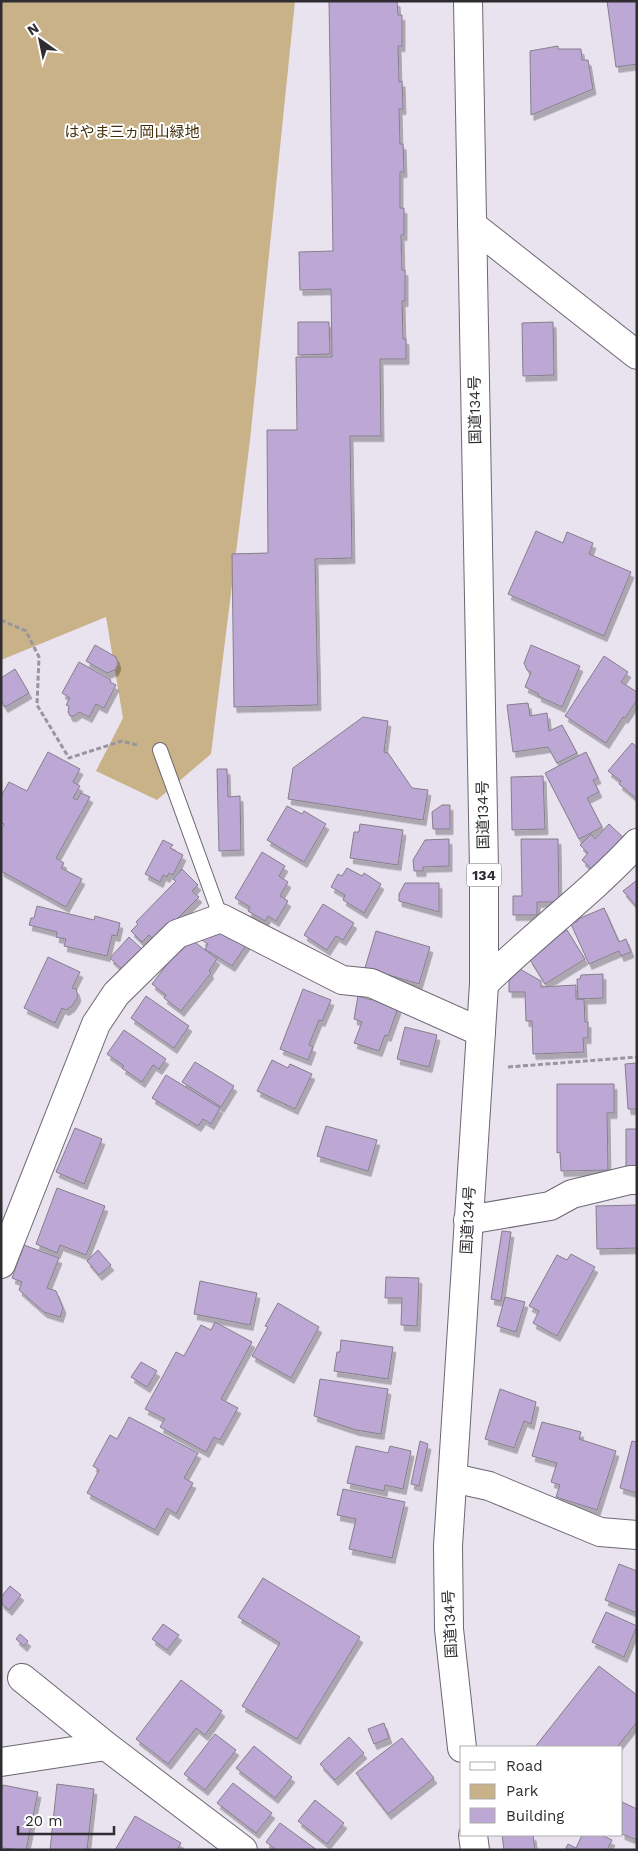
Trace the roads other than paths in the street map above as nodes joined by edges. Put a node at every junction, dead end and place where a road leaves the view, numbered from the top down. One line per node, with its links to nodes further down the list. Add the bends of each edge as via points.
1 (468, 1): 2 (main road, 国道134号 / 134)
2 (472, 225): 3 (main road); 7 (main road, 国道134号 / 134)
3 (637, 355)
4 (160, 750): 6 (lane)
5 (637, 843): 7 (main road)
6 (220, 918): 8 (main road, via 342,980 370,983); 11 (main road, via 177,934 116,994 96,1024)
7 (484, 984): 8 (main road, 国道134号 / 134)
8 (481, 1032): 10 (main road, 国道134号 / 134)
9 (637, 1180): 10 (main road, via 572,1194 550,1206)
10 (468, 1220): 12 (main road, 国道134号 / 134)
11 (1, 1264)
12 (453, 1478): 13 (main road, via 489,1486 600,1532); 16 (main road, 国道134号 / 134, via 448,1546 449,1629)
13 (637, 1535)
14 (22, 1678): 15 (main road)
15 (106, 1746): 17 (main road); 19 (main road)
16 (462, 1746)
17 (1, 1762)
18 (473, 1836): 20 (main road)
19 (243, 1850)
20 (475, 1850)

